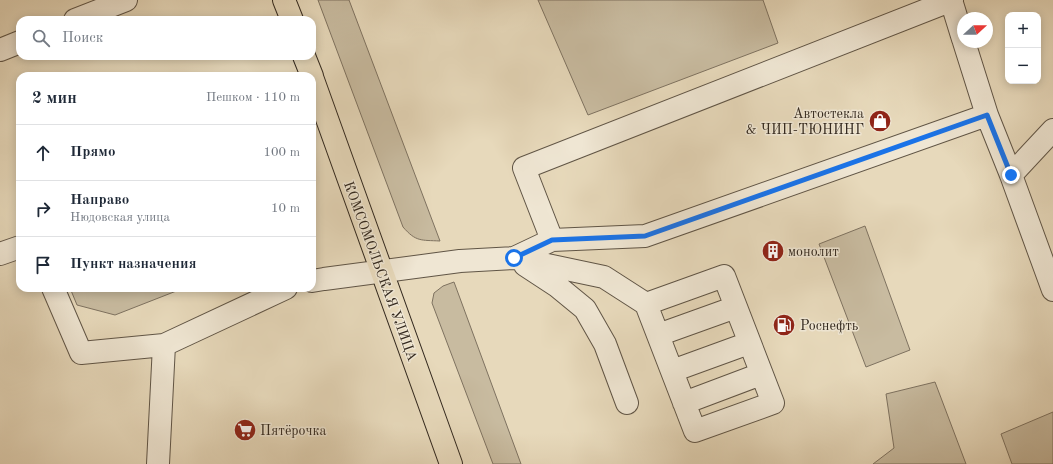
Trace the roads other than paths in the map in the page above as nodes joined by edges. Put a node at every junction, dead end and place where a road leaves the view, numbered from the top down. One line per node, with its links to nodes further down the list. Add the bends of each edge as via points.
1 (126, 0): 4 (street)
2 (284, 0): 5 (main road)
3 (951, 0): 6 (street); 16 (street, via 524,168)
4 (85, 16)
5 (290, 16)
6 (957, 20)
7 (16, 44): 9 (street)
8 (965, 48): 13 (street)
9 (0, 50)
10 (306, 60): 11 (main road, КОМСОМОЛЬСКАЯ УЛИЦА)
11 (310, 72)
12 (316, 88): 20 (main road, КОМСОМОЛЬСКАЯ УЛИЦА)
13 (987, 115): 15 (street); 16 (street, via 645,236)
14 (1053, 130): 15 (street)
15 (1011, 175): 22 (street)
16 (552, 240): 19 (street)
17 (16, 248): 18 (street)
18 (0, 254)
19 (514, 258): 20 (street, via 460,261); 25 (street, via 604,277); 32 (street, via 557,286 585,309 605,344)
20 (382, 271): 21 (street); 35 (main road, КОМСОМОЛЬСКАЯ УЛИЦА)
21 (316, 280)
22 (1053, 290)
23 (55, 292): 29 (street, via 81,353)
24 (277, 292): 29 (street)
25 (646, 304): 26 (street, via 724,276); 27 (street)
26 (736, 307): 27 (street); 28 (street)
27 (658, 335): 30 (street)
28 (749, 343): 30 (street); 31 (street)
29 (164, 345): 34 (street)
30 (672, 371): 33 (street)
31 (761, 374): 33 (street); 33 (street, via 773,403 695,431)
32 (628, 403)
33 (684, 403)
34 (158, 464)
35 (451, 464)

